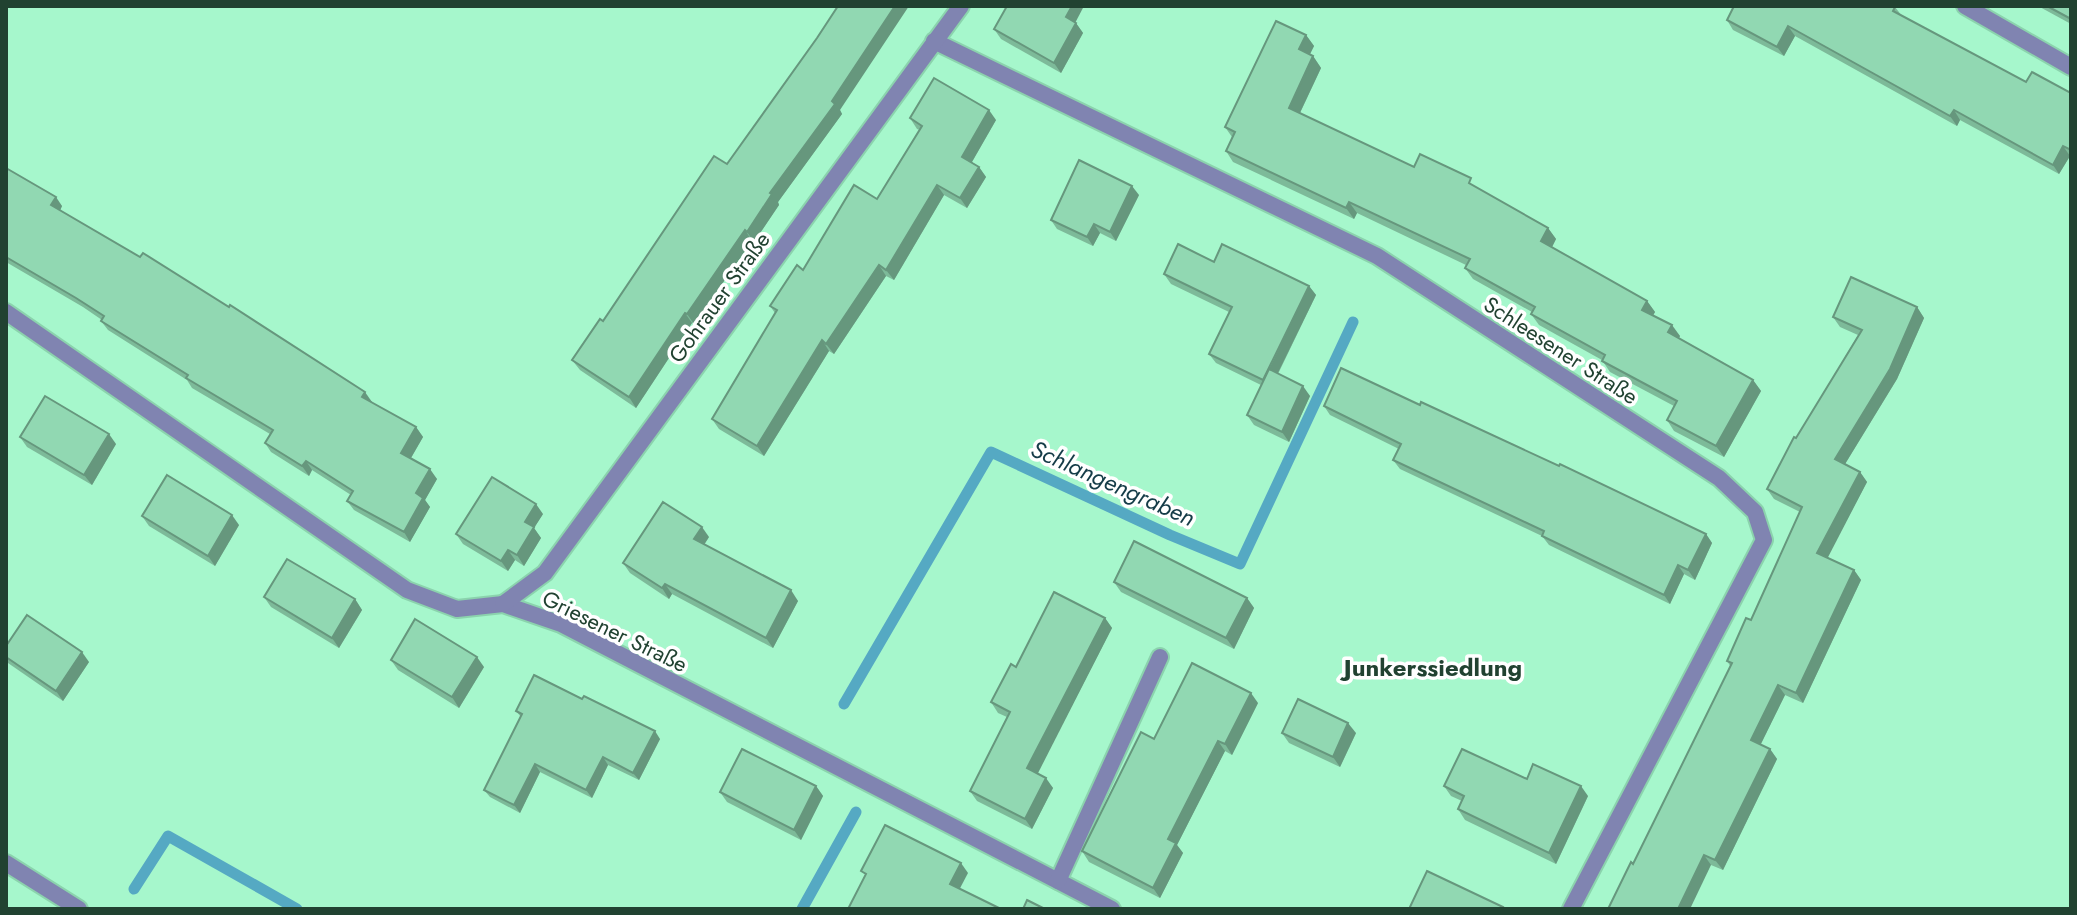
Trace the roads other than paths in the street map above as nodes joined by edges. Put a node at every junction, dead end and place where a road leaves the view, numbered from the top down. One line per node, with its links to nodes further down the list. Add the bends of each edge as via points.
1 (961, 6): 3 (street, Gohrauer Straße)
2 (1965, 6): 4 (street)
3 (934, 41): 6 (street, Gohrauer Straße, via 545,573); 12 (street, Schleesener Straße, via 1377,256 1719,478 1755,512 1764,540)
4 (2071, 67)
5 (6, 312): 6 (street, Griesener Straße, via 407,590 457,609)
6 (503, 604): 9 (street, Griesener Straße, via 561,624)
7 (1160, 657): 9 (street)
8 (6, 863): 10 (street)
9 (1058, 881): 11 (street, Griesener Straße)
10 (79, 909)
11 (1112, 909)
12 (1571, 909)

